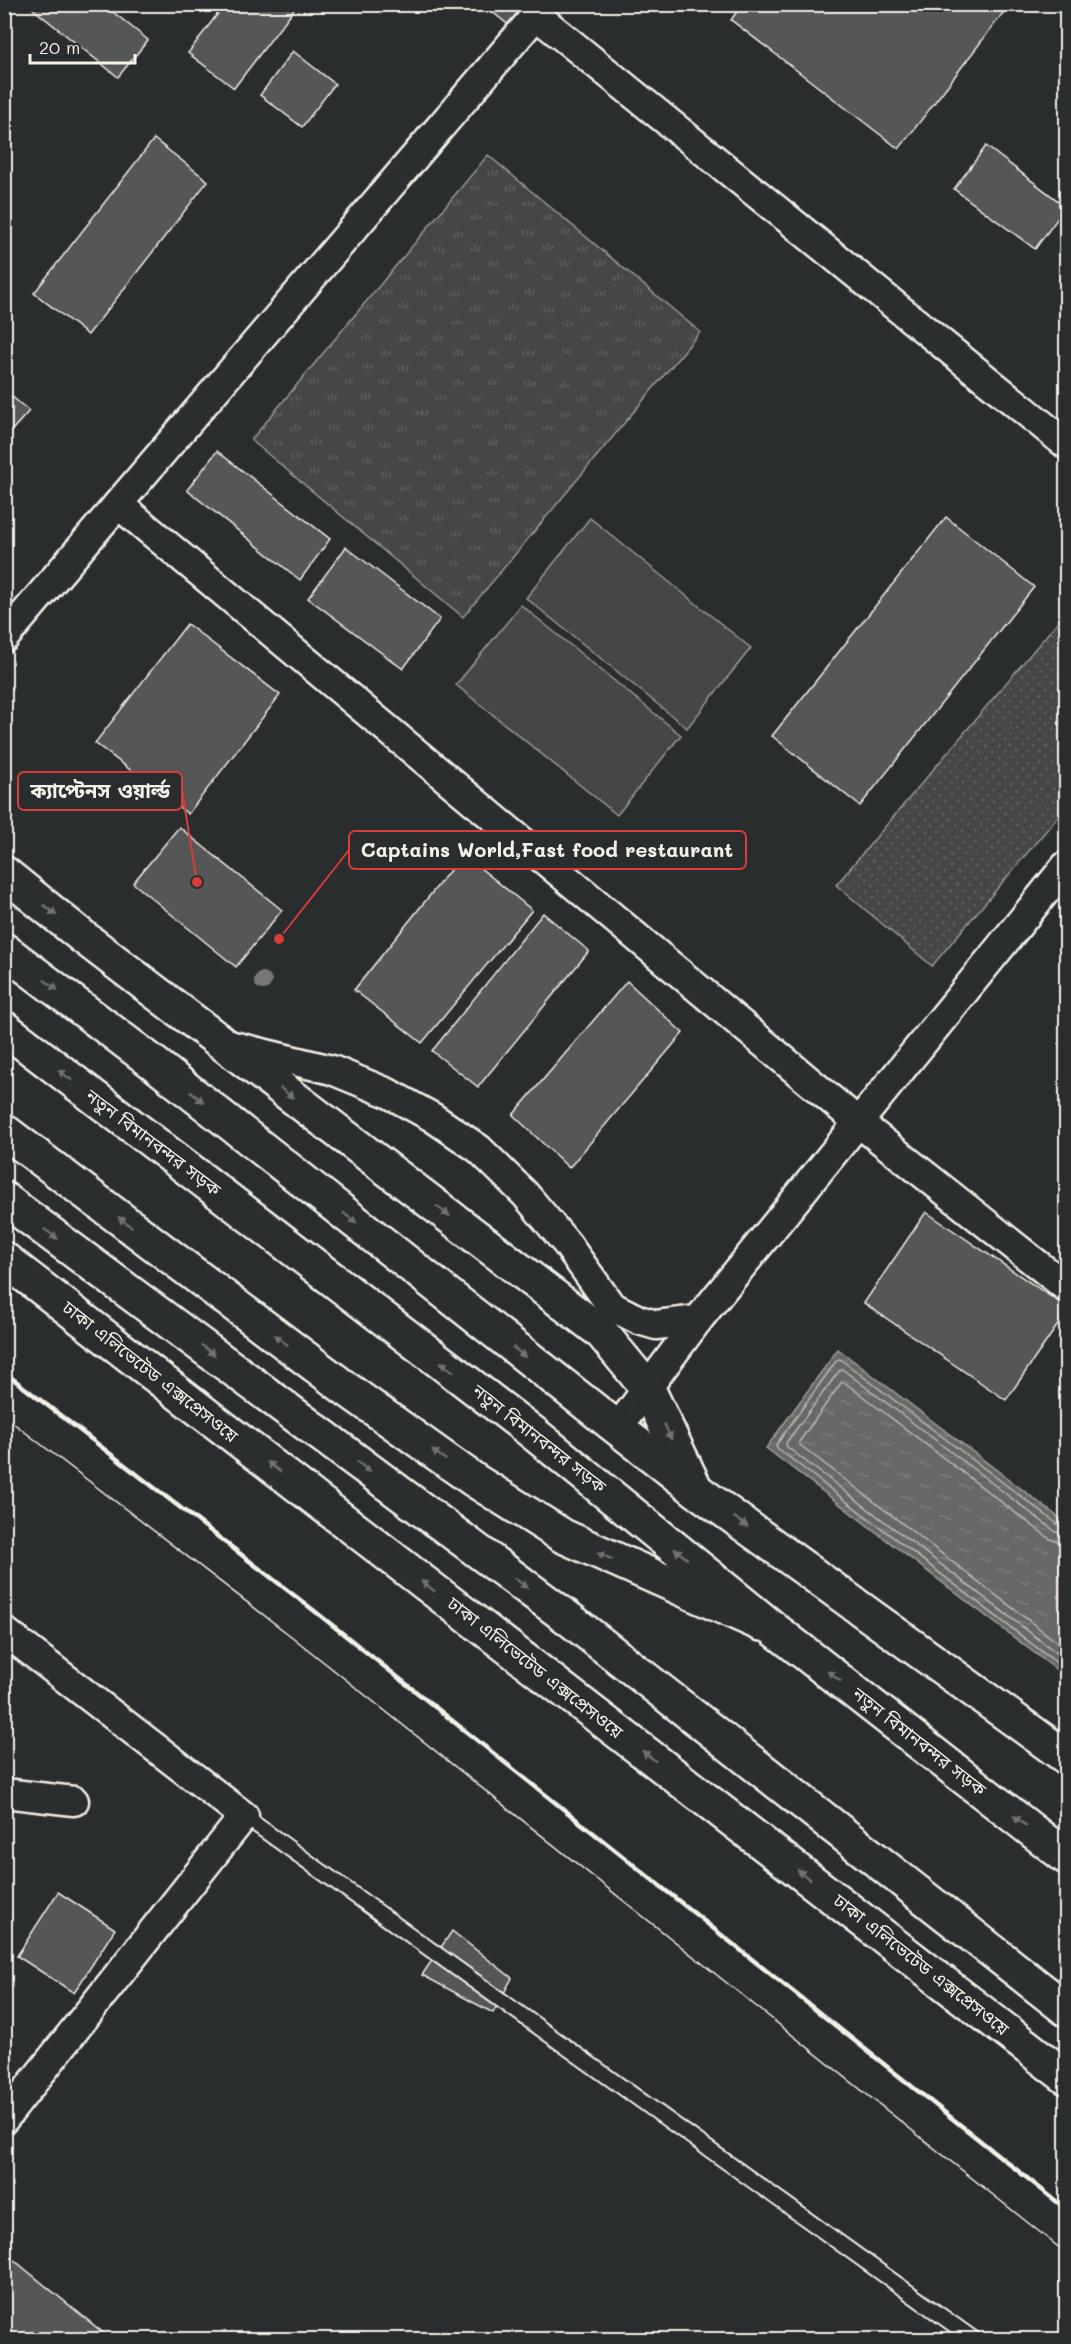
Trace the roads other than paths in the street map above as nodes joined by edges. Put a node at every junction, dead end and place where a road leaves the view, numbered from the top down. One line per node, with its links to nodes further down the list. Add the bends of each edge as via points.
1 (540, 10): 2 (street); 3 (street)
2 (1066, 444)
3 (118, 504): 4 (street); 10 (street)
4 (4, 638)
5 (1066, 866): 10 (street)
6 (4, 873): 9 (main road, one-way to 9)
7 (4, 950): 18 (main road, one-way to 18, via 151,1061)
8 (4, 1028): 20 (main road, নতুন বিমানবন্দর সড়ক, one-way to 8, via 532,1432)
9 (223, 1044): 15 (street, via 332,1070 388,1093 432,1117 479,1149 525,1194); 17 (main road, one-way to 17, via 601,1332)
10 (858, 1122): 14 (street); 16 (street)
11 (4, 1131): 20 (main road, one-way to 11, via 563,1536 474,1480 345,1388)
12 (4, 1199): 27 (main road, one-way to 27, via 572,1621)
13 (4, 1259): 28 (main road, ঢাকা এলিভেটেড এক্সপ্রেসওয়ে, one-way to 13)
14 (1066, 1287)
15 (611, 1306): 16 (street, via 656,1325); 17 (street)
16 (698, 1320): 17 (street)
17 (648, 1389): 18 (street); 19 (main road, one-way to 19)
18 (617, 1430): 19 (main road)
19 (696, 1490): 22 (main road, one-way to 22)
20 (774, 1629): 26 (main road, নতুন বিমানবন্দর সড়ক, one-way to 20)
21 (4, 1631): 25 (street)
22 (1066, 1757)
23 (4, 1793): 24 (street)
24 (74, 1801)
25 (244, 1816): 29 (street); 30 (lane)
26 (1066, 1857)
27 (1066, 2009)
28 (1066, 2077)
29 (4, 2119)
30 (975, 2340)

